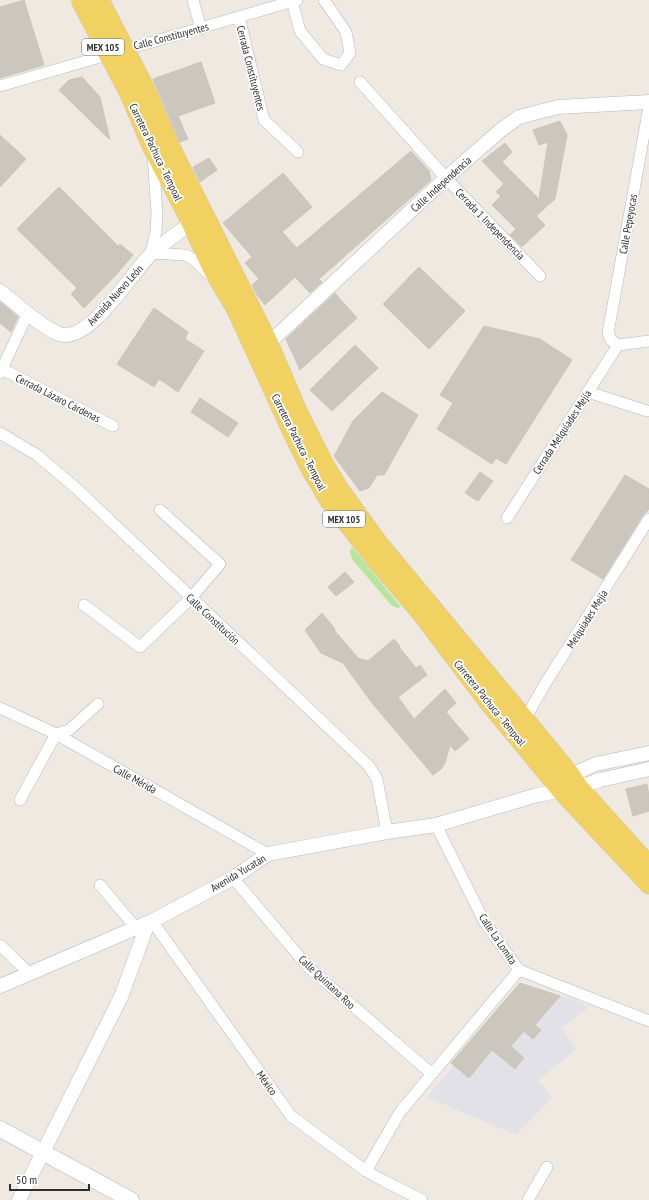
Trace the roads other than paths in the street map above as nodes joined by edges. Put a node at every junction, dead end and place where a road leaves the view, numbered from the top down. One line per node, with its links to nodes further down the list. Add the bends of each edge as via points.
1 (193, 0): 6 (street)
2 (324, 0): 4 (street, via 346,32 350,53 341,65 323,59 300,31)
3 (90, 1): 9 (main road, Carretera Pachuca - Tempoal / MEX 105, bridge); 10 (main road, Carretera Pachuca - Tempoal / MEX 105, bridge)
4 (294, 1): 5 (street, Calle Constituyentes)
5 (239, 17): 6 (street, Calle Constituyentes); 14 (street, Cerrada Constituyentes, via 264,120)
6 (200, 29): 8 (street, Calle Constituyentes)
7 (360, 82): 15 (street, Cerrada 1 Independencia)
8 (0, 86)
9 (145, 87): 10 (main road); 16 (main road, Carretera Pachuca - Tempoal / MEX 105, via 173,151)
10 (129, 94): 13 (main road, Carretera Pachuca - Tempoal / MEX 105)
11 (649, 102): 15 (street, Calle Independencia, via 558,107 518,117)
12 (649, 107): 24 (street, Calle Pepeyocas, via 608,333)
13 (152, 148): 16 (main road, Carretera Pachuca - Tempoal / MEX 105); 17 (street, via 157,214)
14 (298, 152)
15 (446, 178): 18 (street, Cerrada 1 Independencia); 23 (street, Calle Independencia)
16 (198, 219): 17 (street, Avenida Nuevo León); 19 (main road, Carretera Pachuca - Tempoal / MEX 105); 23 (main road, Carretera Pachuca - Tempoal / MEX 105)
17 (151, 253): 19 (street, via 189,257); 21 (street, Avenida Nuevo León, via 117,296 80,332 59,334)
18 (540, 276)
19 (222, 287): 35 (main road, Carretera Pachuca - Tempoal / MEX 105, via 236,310 310,469 330,501 378,563)
20 (0, 291): 21 (street, Avenida Nuevo León)
21 (28, 314): 25 (street)
22 (649, 341): 24 (street)
23 (269, 343): 35 (main road, Carretera Pachuca - Tempoal / MEX 105, via 298,411 339,488)
24 (614, 343): 26 (street, Cerrada Melquíades Mejía)
25 (1, 371): 28 (street, Cerrada Lázaro Cárdenas)
26 (588, 392): 27 (street); 31 (street, Cerrada Melquíades Mejía)
27 (647, 411)
28 (113, 426)
29 (0, 433): 33 (street, Calle Constitución, via 37,455 77,489)
30 (160, 510): 33 (street, via 220,564)
31 (507, 518)
32 (649, 520): 38 (street, Melquiades Mejía)
33 (191, 598): 34 (street, via 140,647); 45 (street, Calle Constitución, via 369,766 377,779)
34 (84, 604)
35 (493, 696): 38 (main road, Carretera Pachuca - Tempoal / MEX 105); 42 (main road, Carretera Pachuca - Tempoal / MEX 105)
36 (98, 704): 39 (street, via 70,730)
37 (0, 708): 39 (street, Calle Mérida)
38 (525, 719): 42 (main road, Carretera Pachuca - Tempoal / MEX 105)
39 (56, 734): 43 (street); 46 (street, Calle Mérida)
40 (649, 753): 42 (street, via 596,764)
41 (649, 769): 42 (street, via 600,780)
42 (567, 784): 44 (street, Avenida Yucatán); 47 (main road, Carretera Pachuca - Tempoal / MEX 105); 50 (main road, Carretera Pachuca - Tempoal / MEX 105)
43 (20, 800)
44 (436, 825): 45 (street, Avenida Yucatán); 53 (street, Calle La Lomita, via 485,923)
45 (387, 832): 46 (street, Avenida Yucatán)
46 (268, 854): 48 (street, Avenida Yucatán)
47 (649, 865)
48 (233, 878): 51 (street, Avenida Yucatán); 57 (street, Calle Quintana Roo, via 309,968)
49 (100, 885): 51 (street, México)
50 (649, 885)
51 (145, 924): 54 (street, Avenida Yucatán); 59 (street, via 121,997); 61 (street, México, via 291,1116)
52 (0, 945): 54 (street)
53 (519, 970): 56 (street, Calle La Lomita); 57 (street)
54 (29, 973): 55 (street, Avenida Yucatán)
55 (0, 986)
56 (649, 1021)
57 (432, 1074): 61 (street, via 400,1112)
58 (0, 1129): 59 (main road)
59 (43, 1152): 62 (street); 63 (main road)
60 (547, 1167): 65 (street)
61 (366, 1171): 64 (street, México)
62 (19, 1200)
63 (131, 1200)
64 (422, 1200)
65 (528, 1200)

